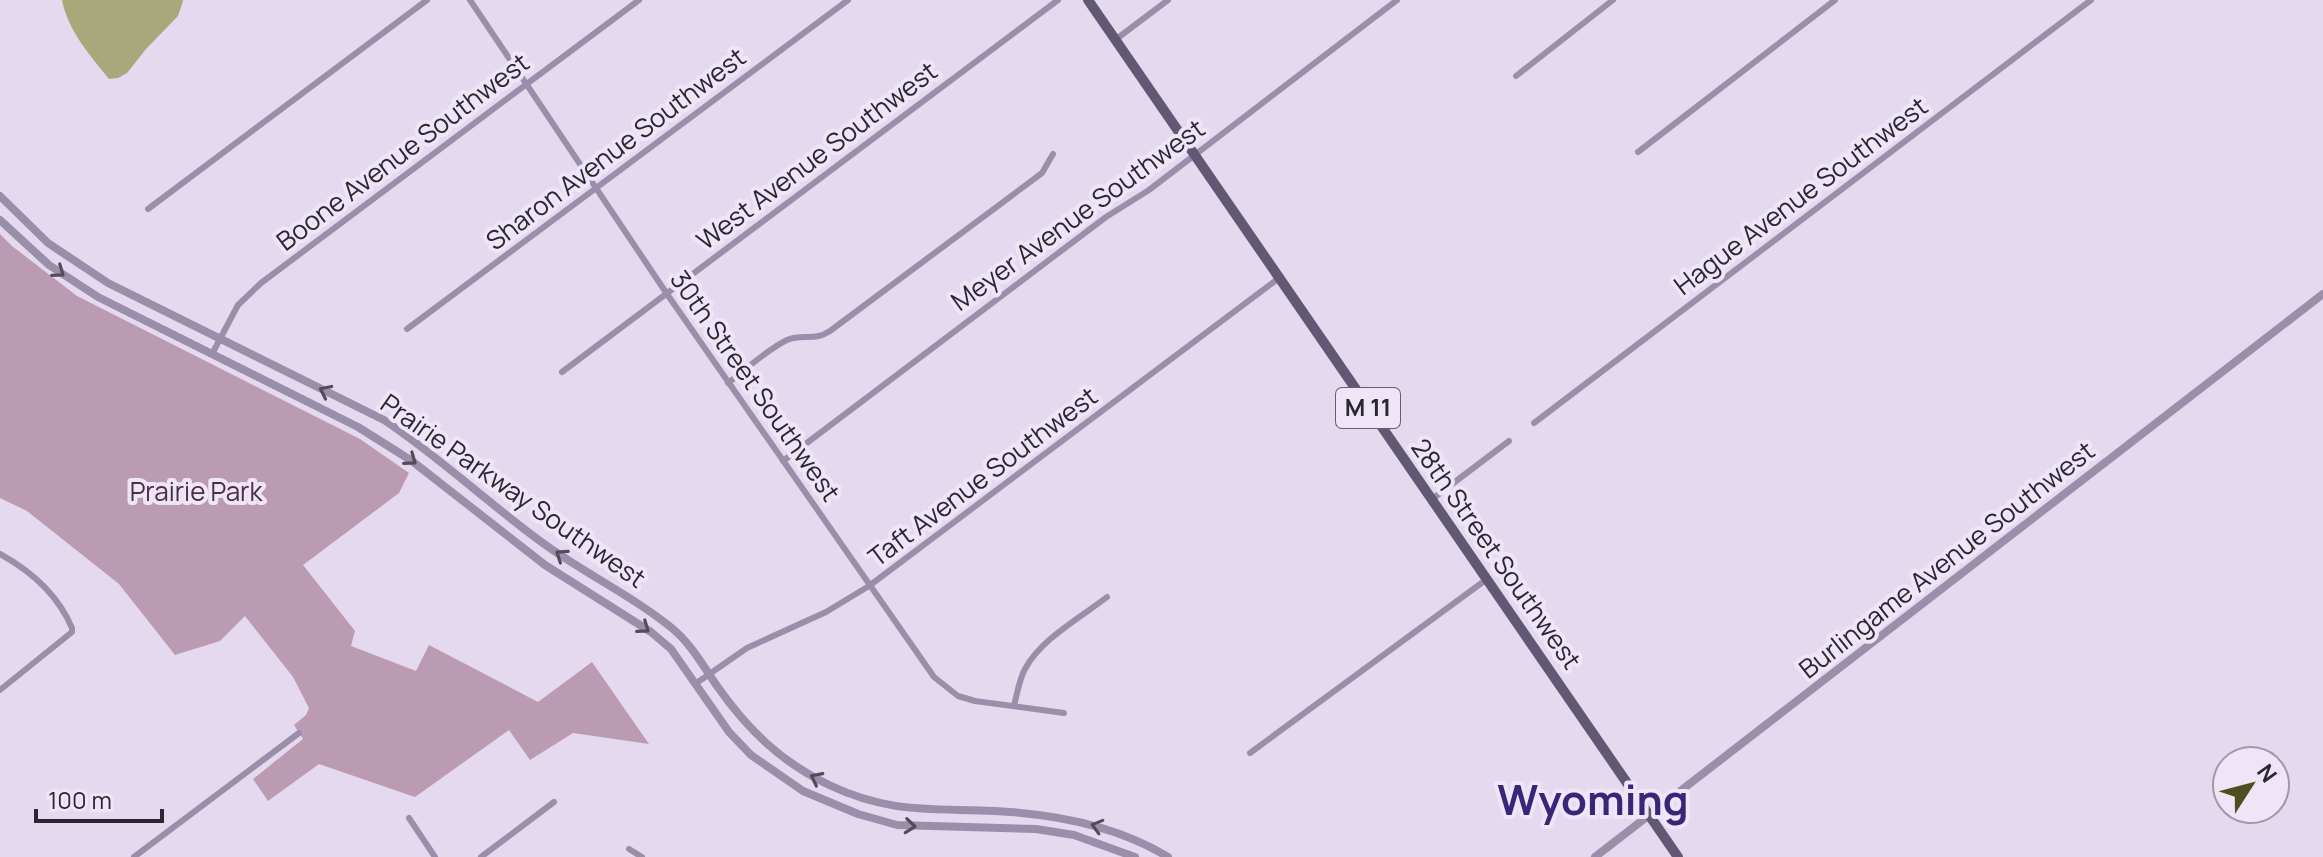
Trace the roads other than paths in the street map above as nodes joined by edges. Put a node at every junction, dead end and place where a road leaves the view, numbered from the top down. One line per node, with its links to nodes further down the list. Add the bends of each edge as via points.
1 (427, 0): 20 (street)
2 (470, 0): 14 (street, 30th Street Southwest)
3 (639, 0): 14 (street, Boone Avenue Southwest)
4 (848, 0): 18 (street, Sharon Avenue Southwest)
5 (1058, 0): 23 (street, West Avenue Southwest)
6 (1088, 0): 12 (main road, 28th Street Southwest / M 11)
7 (1168, 0): 12 (street)
8 (1397, 0): 17 (street, Meyer Avenue Southwest)
9 (1613, 0): 13 (street)
10 (1835, 0): 15 (street)
11 (2091, 0): 30 (street, Hague Avenue Southwest)
12 (1115, 40): 17 (main road, 28th Street Southwest / M 11)
13 (1516, 76)
14 (527, 84): 18 (street, 30th Street Southwest); 26 (street, Boone Avenue Southwest, via 261,283 238,305)
15 (1638, 152)
16 (1053, 154): 29 (street, via 1042,173 830,331 820,338 795,337 782,343)
17 (1194, 155): 22 (main road, 28th Street Southwest / M 11); 32 (street, Meyer Avenue Southwest)
18 (597, 188): 23 (street, 30th Street Southwest); 25 (street, Sharon Avenue Southwest)
19 (0, 196): 26 (street, Prairie Parkway Southwest, via 74,263)
20 (148, 209)
21 (0, 220): 27 (street, Prairie Parkway Southwest, one-way to 27, via 49,265 98,297)
22 (1279, 278): 33 (main road, 28th Street Southwest / M 11); 36 (street, Taft Avenue Southwest)
23 (667, 294): 28 (street, West Avenue Southwest); 29 (street, 30th Street Southwest)
24 (2323, 294): 48 (street, Burlingame Avenue Southwest)
25 (407, 329)
26 (218, 338): 27 (street, Boone Avenue Southwest); 38 (street, Prairie Parkway Southwest, one-way to 26, via 676,632 650,611 545,544 384,420)
27 (212, 354): 39 (street, Prairie Parkway Southwest, one-way to 39, via 358,427 412,461 545,565 651,632 671,649)
28 (562, 372)
29 (728, 383): 32 (street, 30th Street Southwest)
30 (1534, 423)
31 (1509, 441): 33 (street)
32 (783, 461): 36 (street, 30th Street Southwest)
33 (1431, 500): 35 (main road, 28th Street Southwest / M 11)
34 (0, 554): 40 (street, via 46,588 72,632)
35 (1487, 579): 44 (street); 48 (main road, 28th Street Southwest / M 11)
36 (869, 586): 38 (street, Taft Avenue Southwest, via 747,648); 41 (street, 30th Street Southwest, via 944,686 975,701)
37 (1107, 597): 41 (street, via 1032,658)
38 (709, 674): 39 (street, Taft Avenue Southwest); 45 (street, Prairie Parkway Southwest, one-way to 38, via 763,743)
39 (695, 684): 47 (street, Prairie Parkway Southwest, via 751,755 803,791)
40 (0, 690)
41 (1014, 706): 42 (street, 30th Street Southwest)
42 (1064, 713)
43 (299, 733): 51 (street)
44 (1250, 753)
45 (844, 791): 47 (street); 56 (street, Prairie Parkway Southwest, one-way to 45, via 1075,820 892,807)
46 (554, 802): 53 (street)
47 (838, 806): 55 (street, Prairie Parkway Southwest, one-way to 55, via 908,826 1074,835)
48 (1649, 816): 57 (street, Burlingame Avenue Southwest); 58 (main road, 28th Street Southwest / M 11)
49 (409, 818): 52 (street)
50 (629, 849): 54 (street)
51 (134, 857)
52 (435, 857)
53 (481, 857)
54 (642, 857)
55 (1135, 857)
56 (1168, 857)
57 (1595, 857)
58 (1678, 857)

